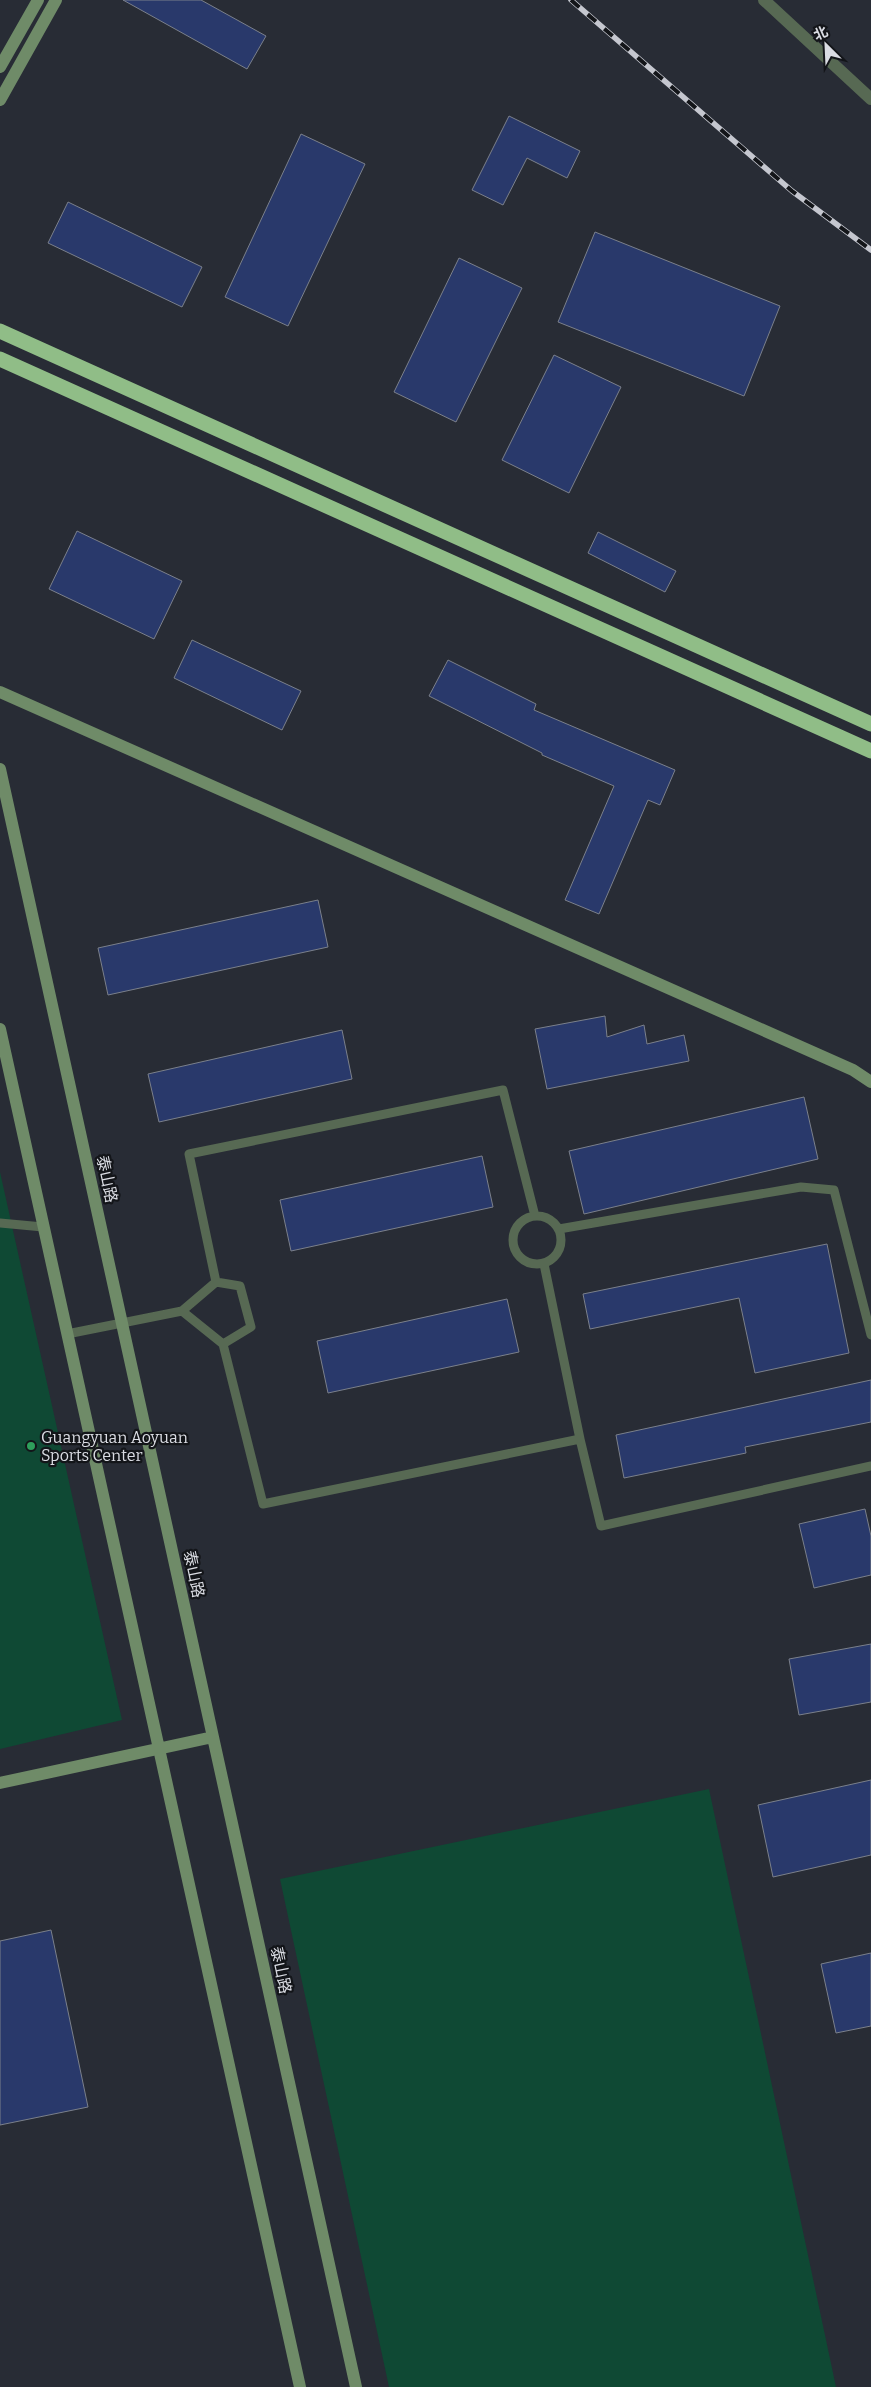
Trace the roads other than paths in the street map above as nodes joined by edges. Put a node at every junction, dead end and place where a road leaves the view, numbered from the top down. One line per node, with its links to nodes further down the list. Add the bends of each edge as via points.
1 (38, 0): 4 (street)
2 (56, 0): 6 (street)
3 (764, 0): 5 (street)
4 (0, 67)
5 (870, 94)
6 (0, 100)
7 (0, 330): 10 (highway)
8 (0, 359): 11 (highway)
9 (0, 692): 14 (street, via 853,1070)
10 (871, 724)
11 (871, 751)
12 (0, 769): 22 (street, 泰山路)
13 (0, 1029): 17 (street)
14 (871, 1082)
15 (535, 1216): 18 (lane, via 549,1219); 19 (lane, via 520,1223 513,1237 516,1252 528,1263); 20 (lane, via 503,1090 189,1154)
16 (0, 1223): 17 (lane)
17 (43, 1227): 23 (street)
18 (558, 1229): 19 (lane, via 561,1243 556,1256); 24 (lane, via 801,1187 834,1190)
19 (544, 1264): 26 (lane)
20 (216, 1282): 21 (lane); 25 (lane, via 240,1286 251,1327)
21 (182, 1312): 22 (lane); 25 (lane)
22 (122, 1322): 23 (lane); 28 (street, 泰山路)
23 (67, 1334): 29 (street)
24 (871, 1336)
25 (223, 1344): 26 (lane, via 263,1504)
26 (580, 1439): 27 (lane, via 601,1526)
27 (871, 1466)
28 (213, 1737): 29 (street); 32 (street, 泰山路)
29 (160, 1748): 30 (street); 31 (street)
30 (0, 1783)
31 (300, 2387)
32 (356, 2387)

